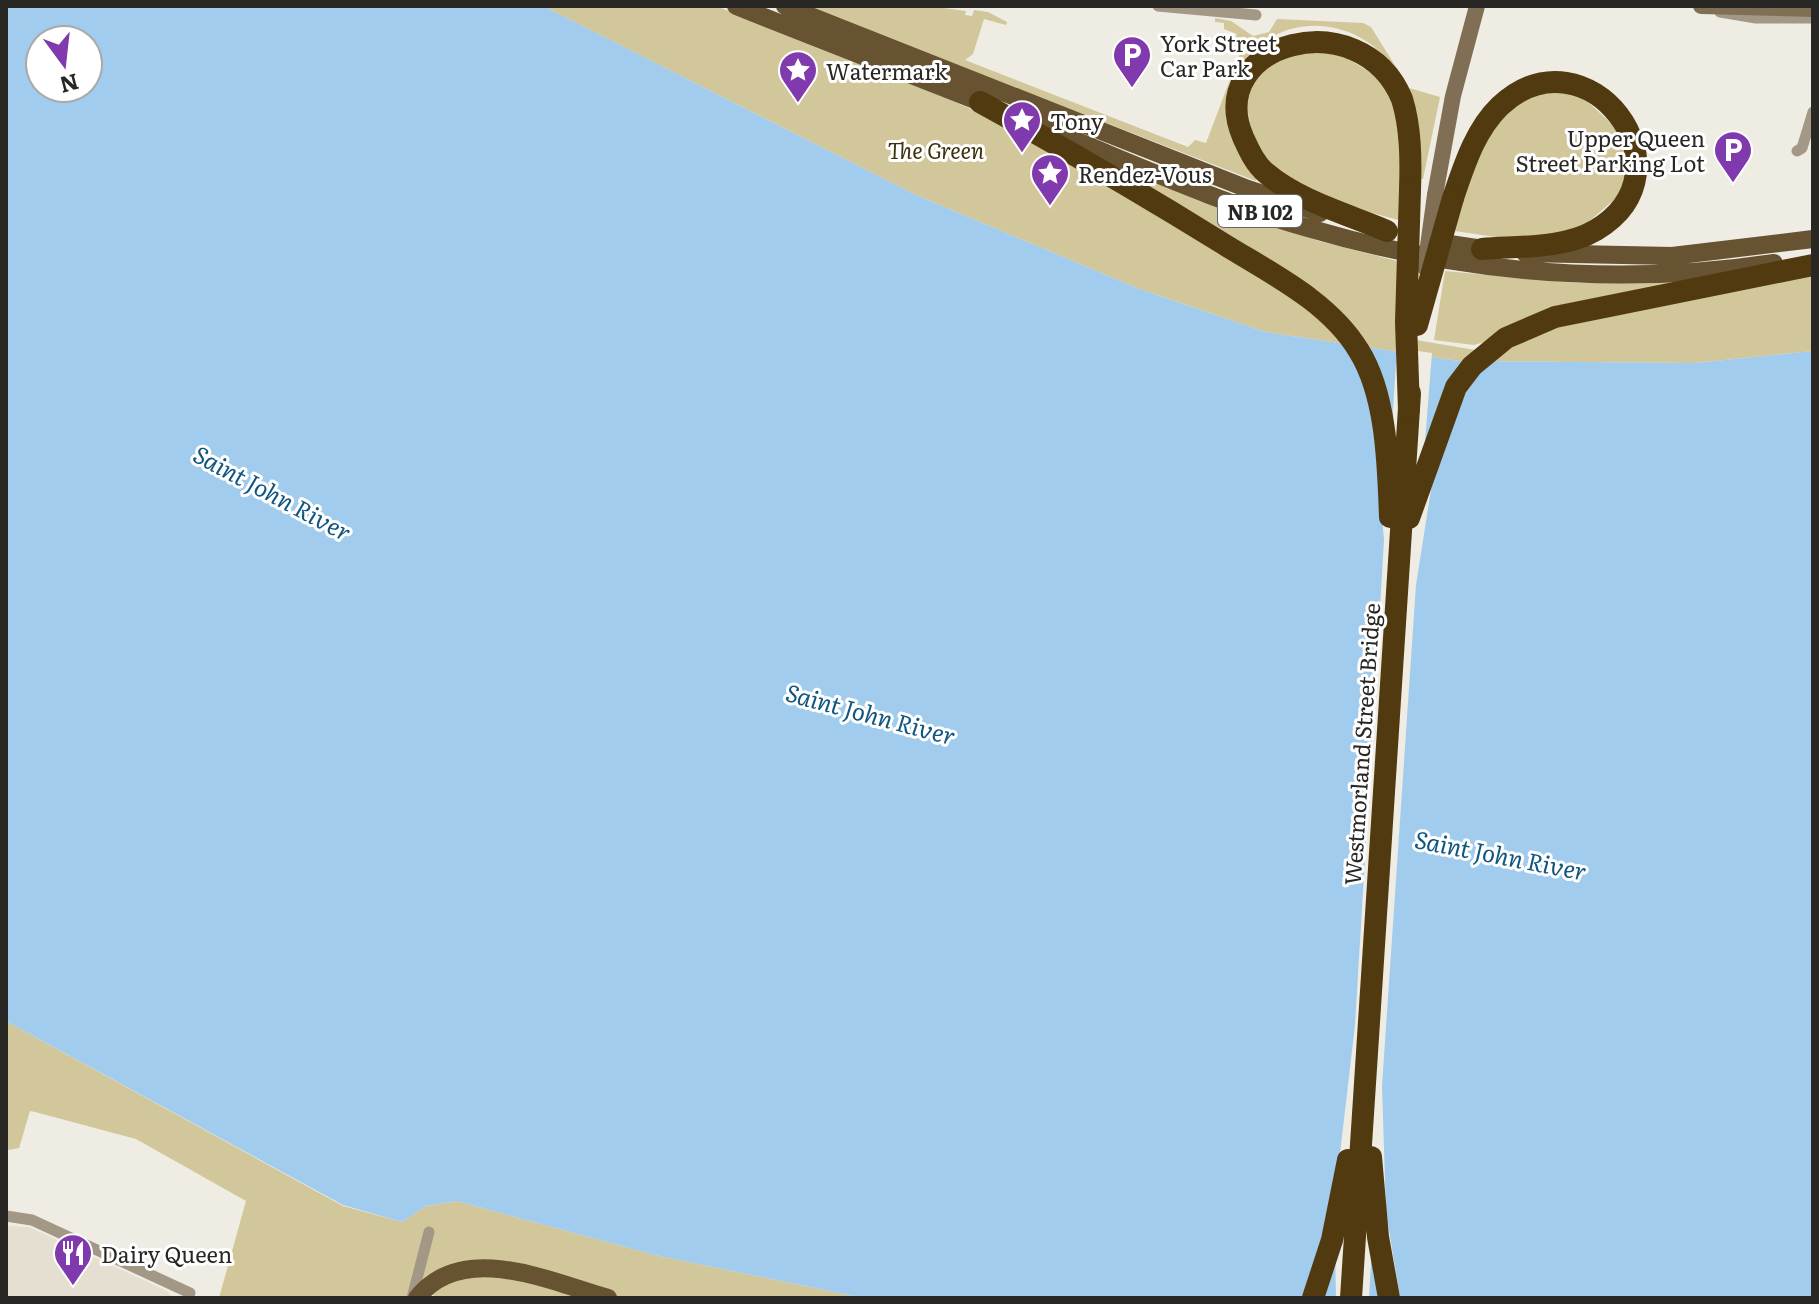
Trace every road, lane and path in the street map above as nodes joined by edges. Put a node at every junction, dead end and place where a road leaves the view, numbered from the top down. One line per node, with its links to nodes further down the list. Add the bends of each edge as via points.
1 (736, 6): 9 (main road, NB 102)
2 (785, 6): 13 (main road, NB 102, via 1248,189)
3 (1158, 6): 7 (street)
4 (1474, 6): 12 (main road, via 1453,96)
5 (1702, 6): 6 (main road); 8 (street, via 1737,16)
6 (1813, 9)
7 (1256, 15)
8 (1813, 18)
9 (980, 102): 16 (main road, NB 102, via 1305,228 1415,257 1529,272 1645,276); 20 (highway, via 1253,263 1331,317 1361,354 1376,395)
10 (1813, 112): 11 (street)
11 (1797, 151)
12 (1444, 196): 15 (highway, Westmorland Street Bridge, via 1489,120 1531,88 1568,84 1594,92 1618,112 1629,128 1636,160 1619,212 1594,232 1554,244); 18 (highway, Westmorland Street Bridge, bridge, via 1417,325)
13 (1387, 231): 15 (main road, NB 102); 18 (highway, bridge, via 1301,195 1255,160 1238,113 1244,81 1263,52 1289,37 1321,31 1357,41 1384,65 1401,98 1410,190)
14 (1813, 239): 15 (main road, NB 102, via 1661,257)
15 (1482, 249)
16 (1813, 257)
17 (1813, 265): 19 (highway, via 1531,325 1491,349 1472,366 1445,412)
18 (1409, 410): 19 (highway, Westmorland Street Bridge)
19 (1401, 537): 20 (highway, Westmorland Street Bridge)
20 (1399, 569): 21 (highway, Westmorland Street Bridge)
21 (1364, 1085): 27 (highway, via 1332,1240); 28 (highway, Westmorland Street Bridge); 29 (highway)
22 (6, 1216): 24 (street, via 32,1220)
23 (429, 1232): 25 (street)
24 (190, 1293)
25 (414, 1298): 26 (main road, via 443,1276 491,1267)
26 (608, 1298)
27 (1313, 1298)
28 (1351, 1298)
29 (1389, 1298)

